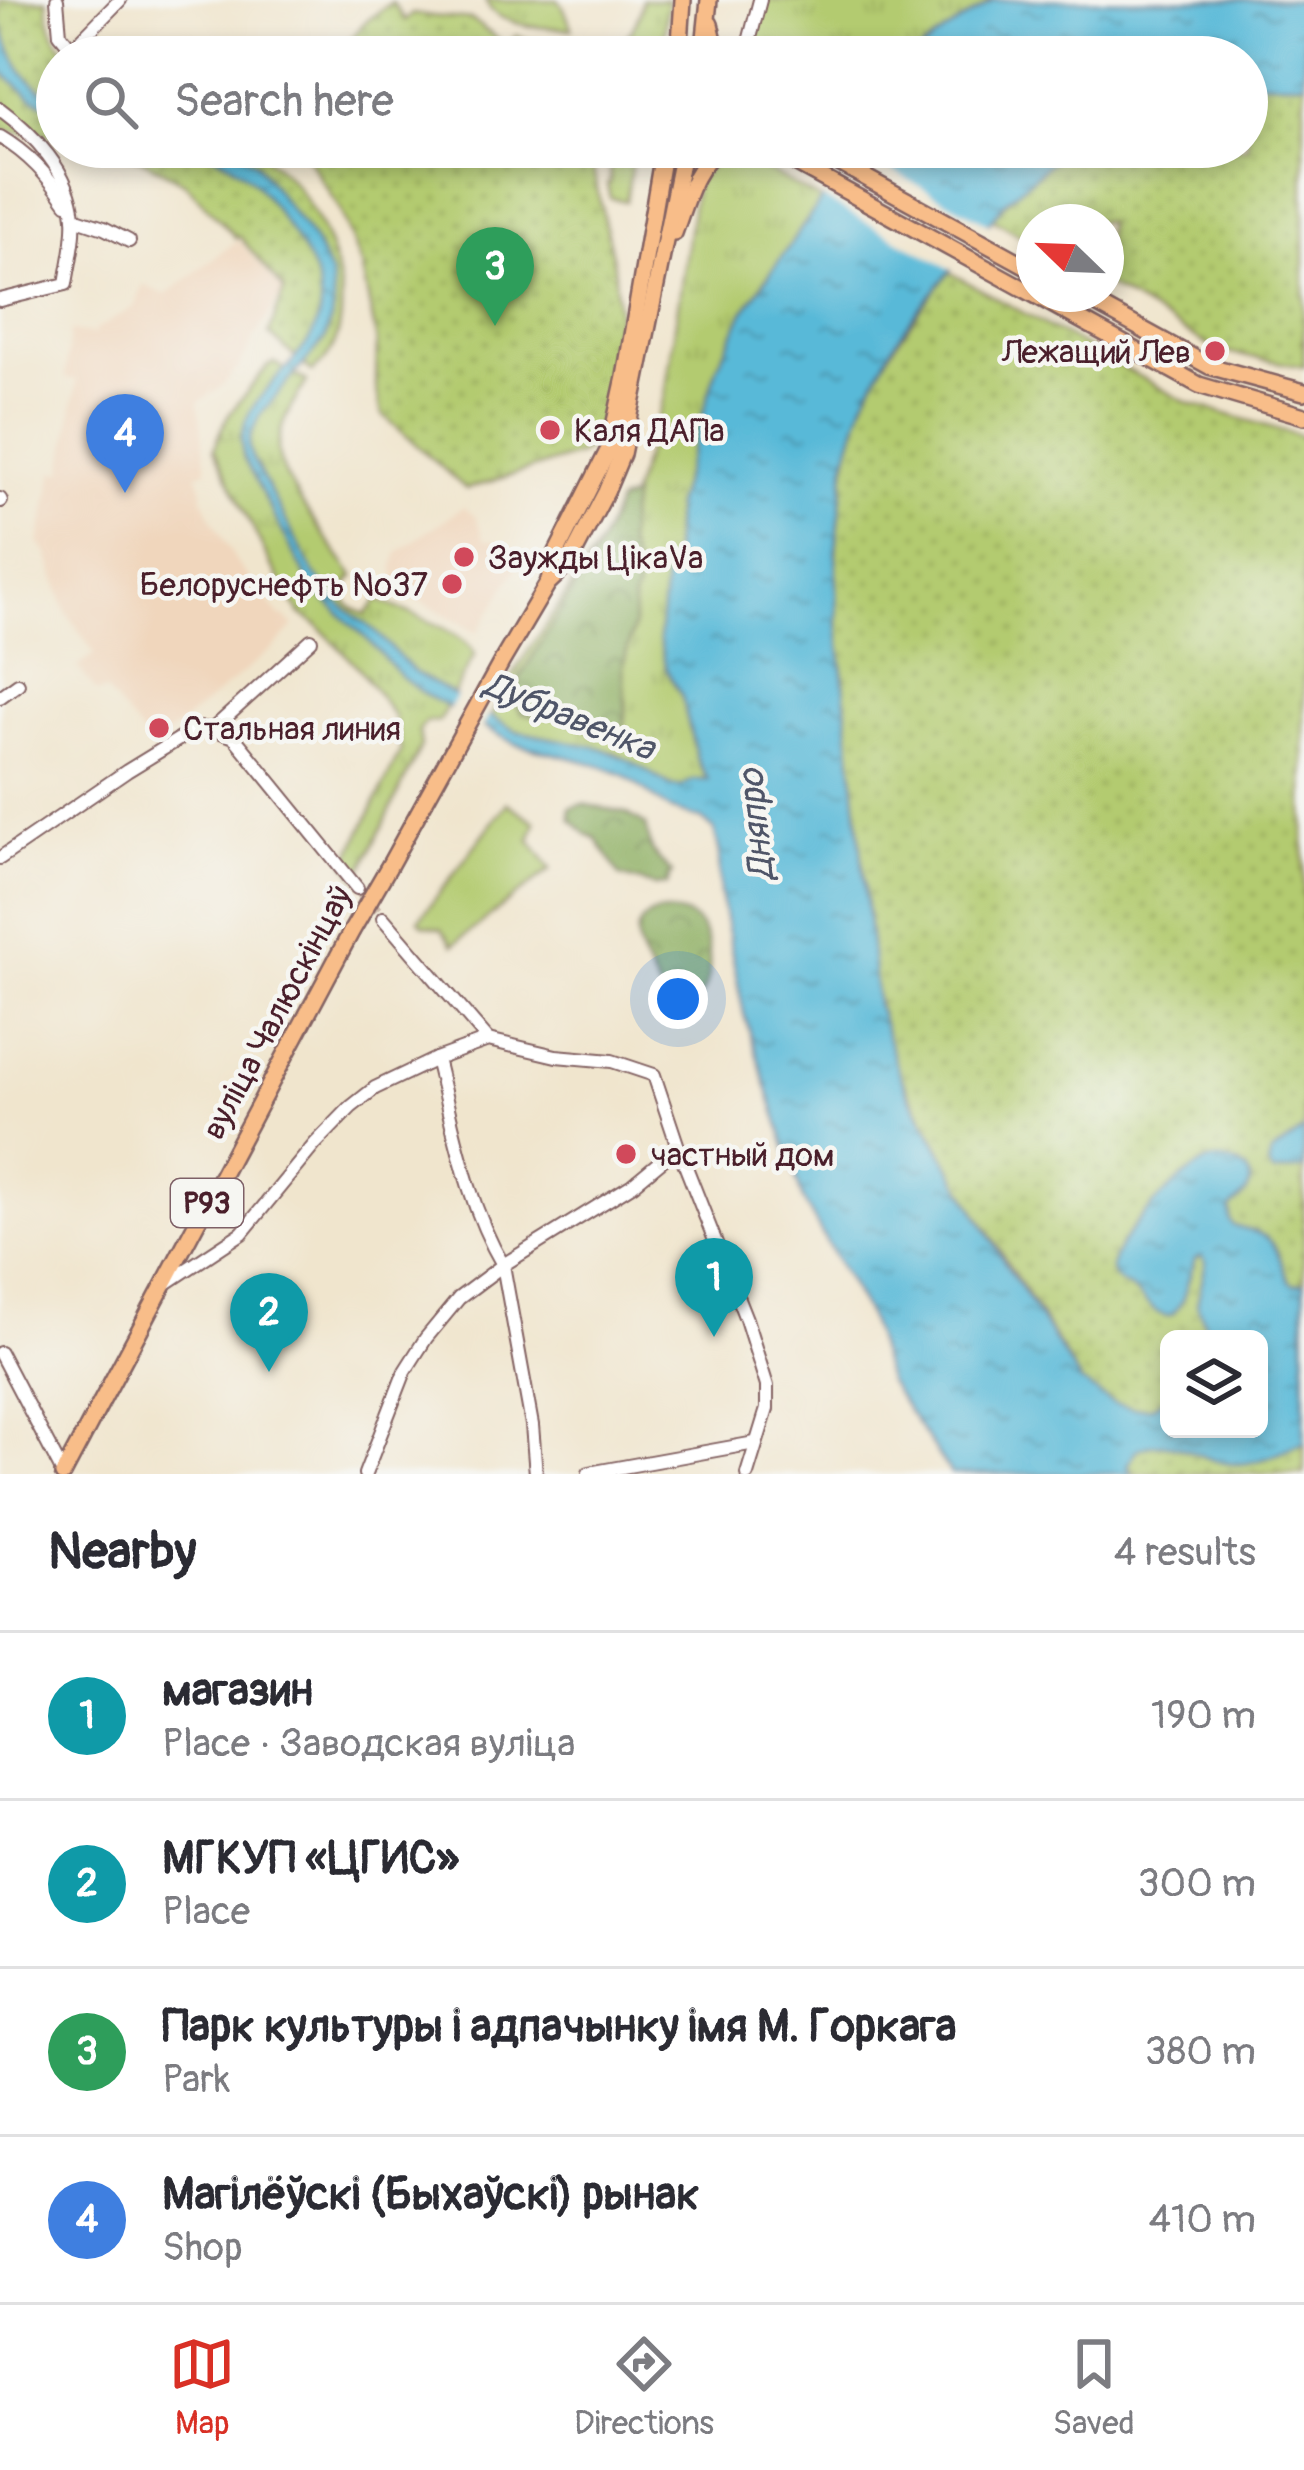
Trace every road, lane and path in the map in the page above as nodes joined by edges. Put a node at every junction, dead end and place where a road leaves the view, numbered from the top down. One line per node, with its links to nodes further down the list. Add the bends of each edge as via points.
1 (57, 0): 5 (street)
2 (120, 0): 6 (street)
3 (683, 0): 7 (main road)
4 (760, 0): 8 (street)
5 (62, 36)
6 (90, 36)
7 (680, 36)
8 (750, 36)
9 (0, 109): 11 (street)
10 (0, 137): 12 (street)
11 (36, 140)
12 (36, 164)
13 (40, 168): 20 (street)
14 (55, 168): 20 (street)
15 (660, 168): 28 (main road, вуліца Чалюскінцаў / Р93, via 609,449)
16 (680, 168): 24 (main road, вуліца Чалюскінцаў / Р93)
17 (699, 168): 24 (main road)
18 (804, 168): 27 (main road, via 1199,385)
19 (848, 168): 22 (main road)
20 (74, 214): 21 (street); 23 (street, via 66,284)
21 (129, 241)
22 (1016, 260)
23 (0, 300)
24 (653, 304): 28 (main road, вуліца Чалюскінцаў / Р93, via 622,454 569,562)
25 (1111, 312): 26 (main road, via 1209,366)
26 (1304, 392)
27 (1304, 416)
28 (548, 583): 40 (main road, вуліца Чалюскінцаў / Р93, bridge)
29 (311, 640): 32 (street)
30 (18, 684): 31 (street)
31 (0, 698)
32 (213, 729): 33 (street, via 197,728); 34 (street, via 234,737)
33 (0, 858)
34 (357, 888)
35 (382, 918): 36 (street)
36 (488, 1040): 37 (street); 38 (street, via 612,1060 654,1075)
37 (436, 1059): 39 (street, via 473,1203); 40 (street, via 351,1106 242,1233)
38 (678, 1148): 39 (street); 42 (street, via 767,1386)
39 (503, 1265): 44 (street, via 458,1298 426,1338 395,1390); 45 (street)
40 (164, 1285): 43 (main road, вуліца Чалюскінцаў / Р93)
41 (0, 1353): 43 (street)
42 (755, 1443): 46 (street); 47 (street)
43 (63, 1474)
44 (365, 1474)
45 (536, 1474)
46 (589, 1474)
47 (747, 1474)

